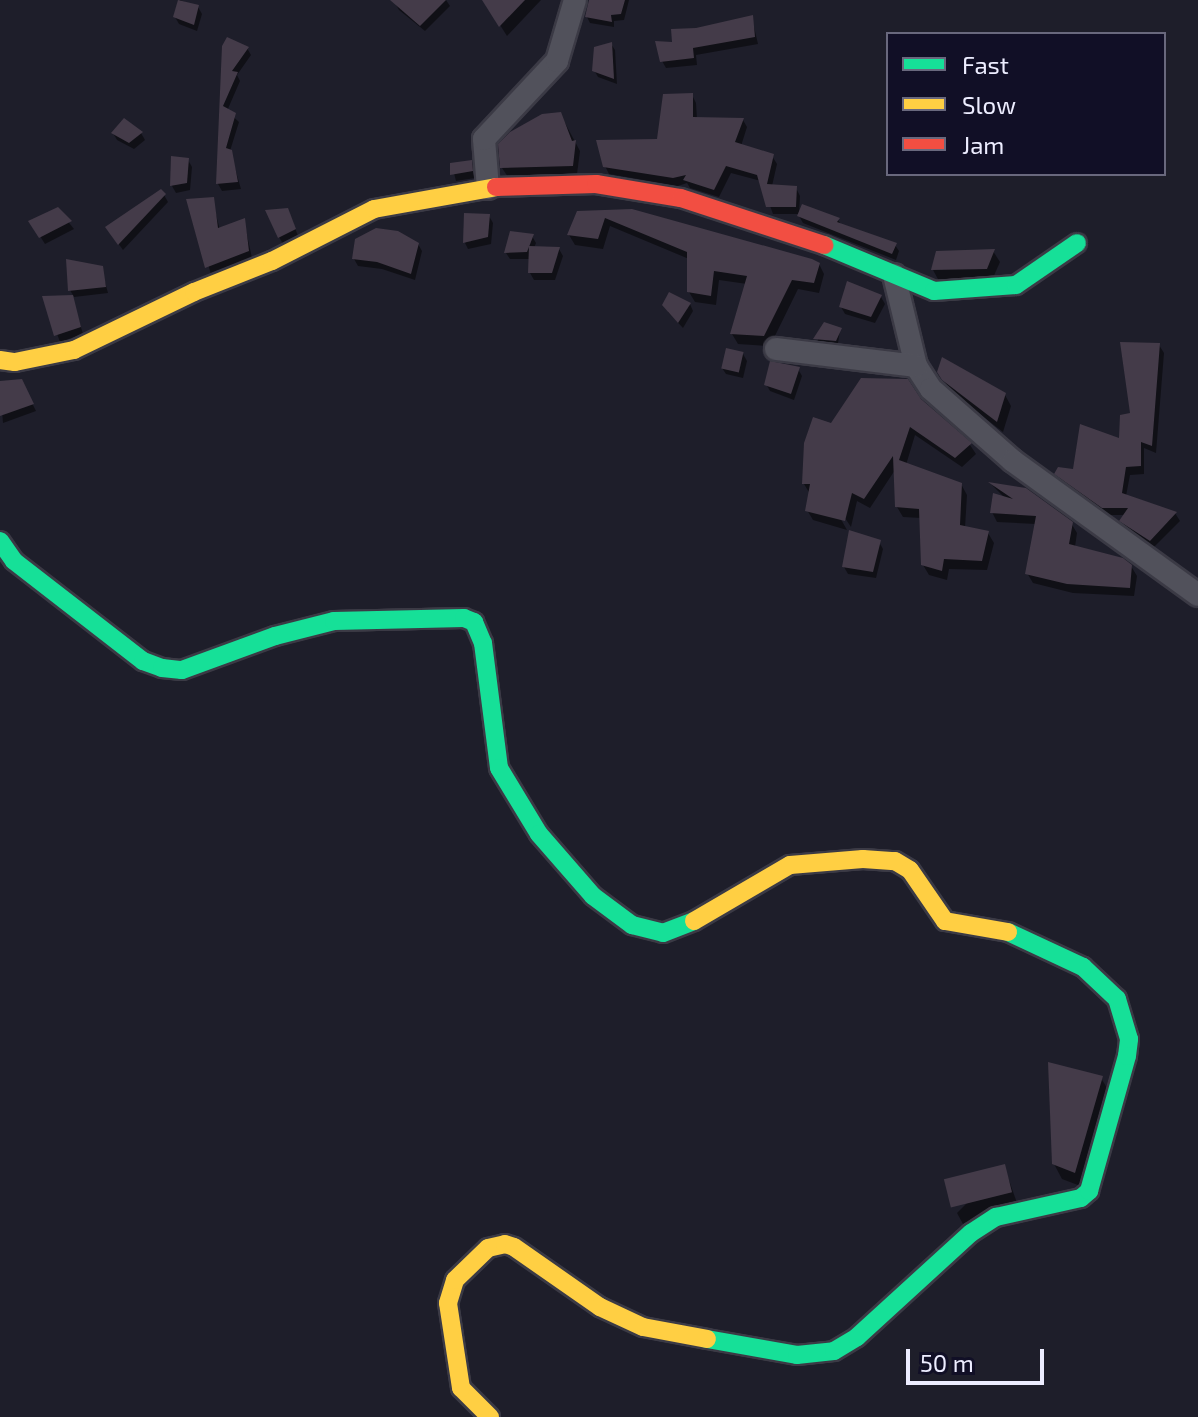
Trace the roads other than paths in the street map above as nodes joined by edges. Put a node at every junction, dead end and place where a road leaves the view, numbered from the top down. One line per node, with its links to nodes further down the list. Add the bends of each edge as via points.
1 (575, 0): 2 (street, via 557,61 484,139)
2 (488, 188): 4 (street, via 596,184 681,198 817,242); 6 (street, via 374,209 74,350)
3 (1077, 243): 4 (street, via 1025,281 1003,288 934,291)
4 (894, 275): 7 (street)
5 (776, 349): 7 (street)
6 (0, 360)
7 (916, 366): 9 (street, via 931,389 1013,461)
8 (0, 541): 10 (street, via 14,561 143,661 162,668 182,670 334,621 474,622 483,643 505,782 539,834 593,896 632,925 663,933 679,929 790,865 895,861 910,870 945,921 1032,941 1083,967 1117,999 1129,1039 1127,1056 1089,1191 1081,1198 996,1217 941,1258 857,1337 817,1355 643,1327 600,1307 514,1247 488,1248 455,1280 448,1303 461,1388)
9 (1197, 590)
10 (490, 1417)

